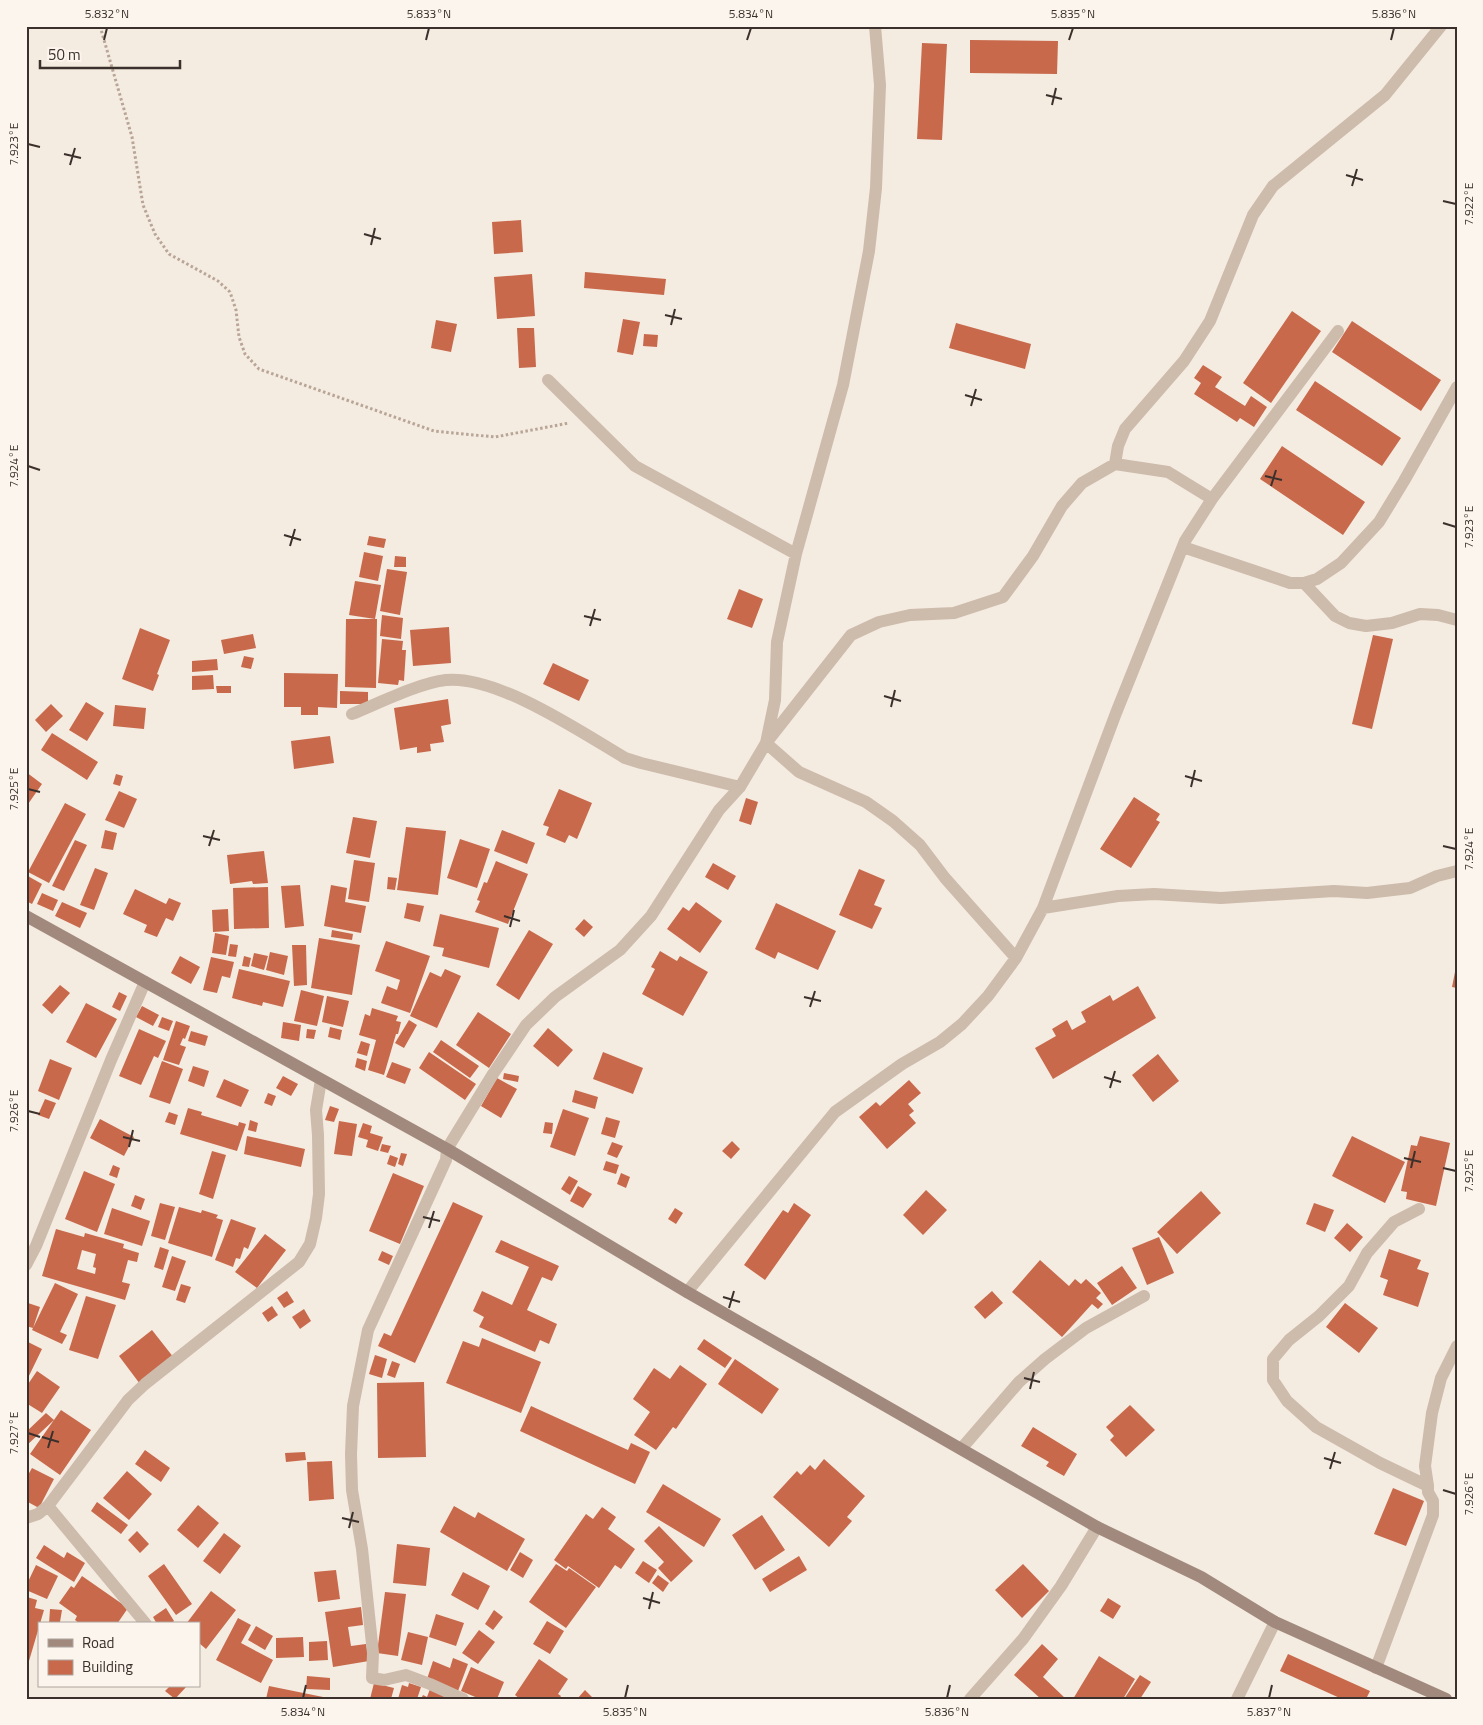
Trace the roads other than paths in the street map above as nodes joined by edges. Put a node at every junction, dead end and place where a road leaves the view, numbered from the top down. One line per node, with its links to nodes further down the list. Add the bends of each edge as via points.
1 (875, 26): 9 (street, via 880,85 876,188 869,251 843,385)
2 (1442, 26): 6 (street, via 1385,95 1273,186 1254,215 1210,321 1184,361 1125,429)
3 (1338, 331): 7 (street)
4 (548, 380): 9 (street, via 635,466)
5 (1457, 387): 10 (street, via 1379,522 1341,563 1317,579)
6 (1115, 464): 7 (street, via 1168,472); 13 (street, via 1082,483 1062,506 1033,556 1003,597 954,613 910,615 879,622 851,635)
7 (1212, 499): 8 (street)
8 (1183, 547): 10 (street, via 1290,583); 16 (street)
9 (796, 554): 13 (street, via 777,642 775,700)
10 (1304, 583): 11 (street, via 1335,616 1349,623 1366,626 1392,623 1420,614)
11 (1457, 620)
12 (352, 714): 14 (street, via 430,683 447,680 470,682 537,707 626,758)
13 (766, 744): 14 (street); 18 (street, via 799,772 866,802 893,821 920,845)
14 (740, 787): 21 (street, via 719,810 651,916 620,950 555,997 526,1025)
15 (1457, 871): 16 (street, via 1410,888 1368,893 1334,891 1221,898 1154,894 1118,896)
16 (1043, 908): 18 (street)
17 (26, 916): 19 (main road)
18 (1016, 958): 24 (street, via 962,1024 835,1112)
19 (145, 982): 20 (main road); 23 (street)
20 (321, 1080): 21 (main road); 29 (street, via 316,1110 318,1202 310,1244 299,1262 128,1400)
21 (447, 1149): 24 (main road); 35 (street, via 446,1160 368,1330 353,1406 352,1490 362,1549 373,1653 372,1678 384,1680 406,1675)
22 (1419, 1209): 28 (street, via 1394,1222 1367,1253 1349,1286 1289,1340 1273,1359 1273,1380 1287,1401 1316,1426)
23 (26, 1265)
24 (687, 1292): 27 (main road)
25 (1144, 1296): 27 (street, via 1086,1328 1045,1359 1019,1382)
26 (1457, 1346): 28 (street, via 1441,1378 1432,1413 1425,1466)
27 (961, 1449): 31 (main road)
28 (1428, 1486): 34 (street, via 1433,1515)
29 (48, 1506): 30 (street); 32 (street)
30 (26, 1518)
31 (1097, 1527): 33 (main road, via 1201,1577); 36 (street, via 1023,1639)
32 (144, 1622)
33 (1275, 1622): 34 (main road); 37 (street)
34 (1376, 1668): 38 (main road)
35 (463, 1699)
36 (970, 1699)
37 (1237, 1699)
38 (1446, 1699)

